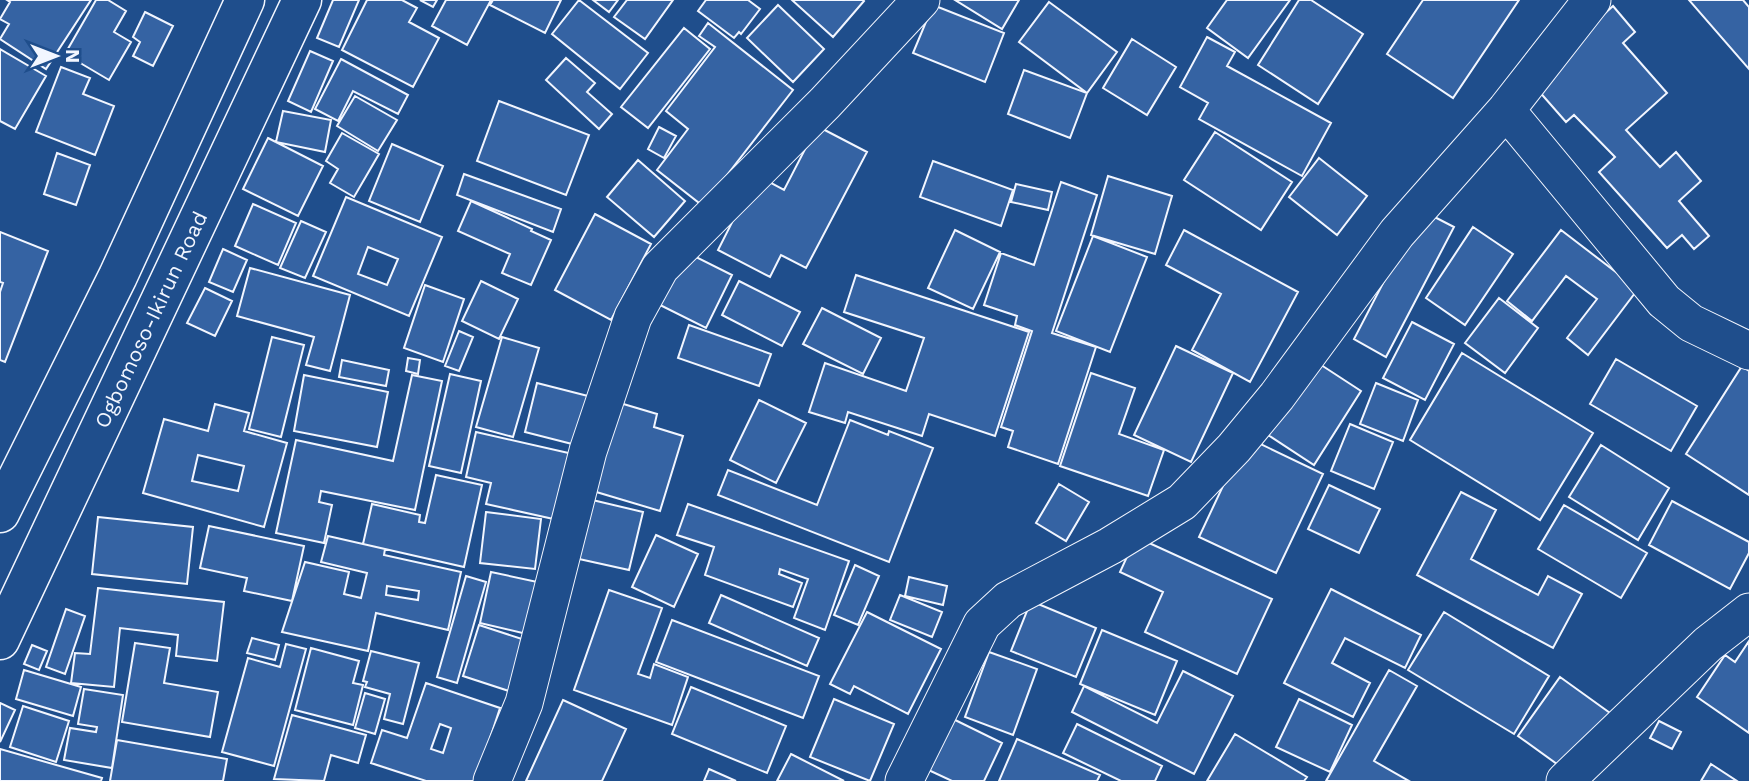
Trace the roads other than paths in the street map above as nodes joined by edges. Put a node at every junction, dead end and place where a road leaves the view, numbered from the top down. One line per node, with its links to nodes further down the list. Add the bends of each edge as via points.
1 (245, 0): 7 (main road, via 118,276)
2 (302, 0): 9 (main road, Ogbomoso-Ikirun Road)
3 (921, 0): 10 (street, via 660,268 633,317 588,451 524,703)
4 (1592, 0): 5 (street)
5 (1506, 110): 6 (street, via 1664,301 1691,323); 11 (street, via 1397,233 1268,407 1182,502 1008,600 982,624)
6 (1749, 351)
7 (0, 513)
8 (1749, 612): 12 (street, via 1708,644)
9 (0, 640)
10 (492, 781)
11 (904, 781)
12 (1565, 781)

